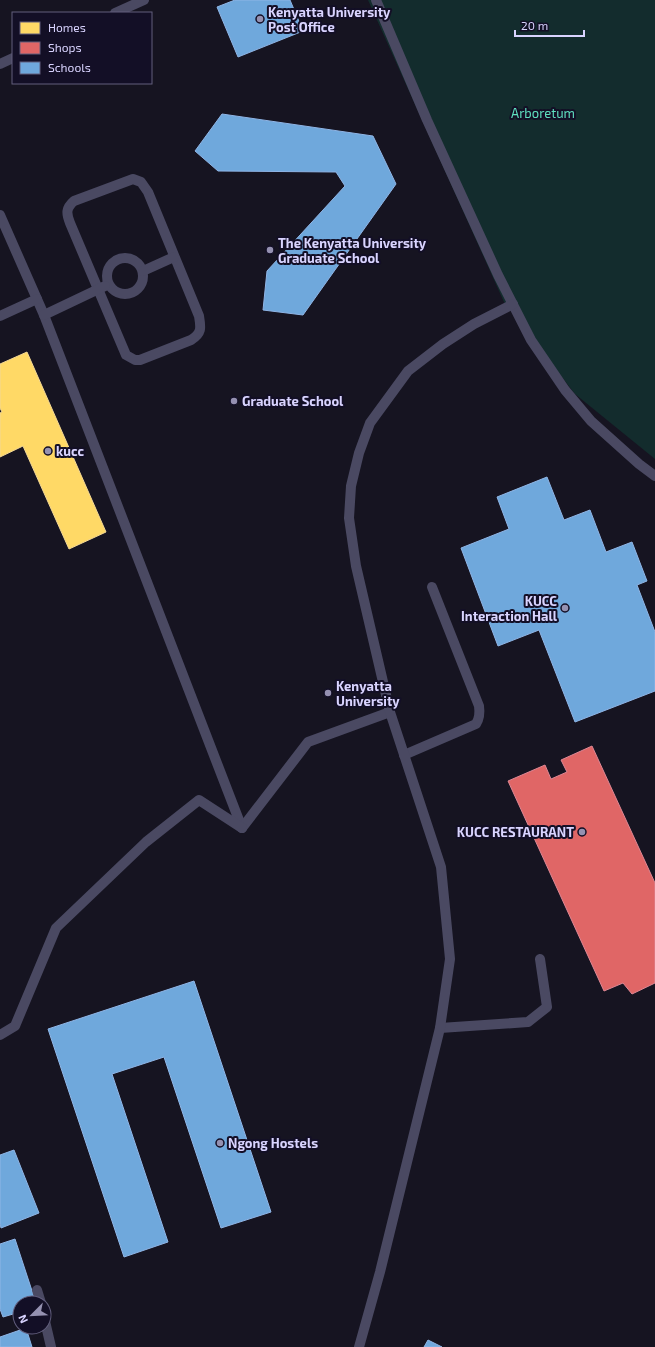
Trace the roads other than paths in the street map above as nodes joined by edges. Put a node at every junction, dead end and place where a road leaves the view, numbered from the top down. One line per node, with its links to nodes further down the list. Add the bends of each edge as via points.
1 (144, 0): 3 (lane)
2 (376, 0): 12 (lane, via 427,120)
3 (116, 12)
4 (12, 58): 5 (lane)
5 (0, 64)
6 (0, 215): 11 (lane)
7 (174, 257): 8 (lane); 10 (lane, via 199,316 201,327 198,336 192,340 140,360 130,358 126,355); 10 (lane, via 148,192 141,182 133,179 74,201 67,210 67,216)
8 (143, 271): 9 (lane, via 143,281 137,290 127,294 117,292); 9 (lane, via 136,261 124,257 113,262 107,273)
9 (109, 285): 10 (lane)
10 (99, 289): 13 (lane)
11 (37, 299): 13 (lane); 14 (lane)
12 (513, 304): 15 (lane, via 531,340 565,390 591,421); 17 (lane, via 474,324 408,371 370,423 359,453 351,486 349,518 356,566)
13 (44, 315): 19 (lane)
14 (0, 316)
15 (655, 476)
16 (432, 587): 18 (lane, via 478,706 479,719 476,724)
17 (390, 712): 18 (lane); 19 (lane, via 308,742)
18 (404, 755): 21 (lane, via 441,867 450,959)
19 (242, 828): 22 (lane, via 199,800 146,842 56,928 15,1026)
20 (540, 959): 21 (lane, via 547,1006 528,1022)
21 (440, 1028): 27 (lane)
22 (0, 1035)
23 (37, 1290): 24 (lane)
24 (39, 1295)
25 (48, 1335): 26 (lane)
26 (51, 1347)
27 (359, 1347)

